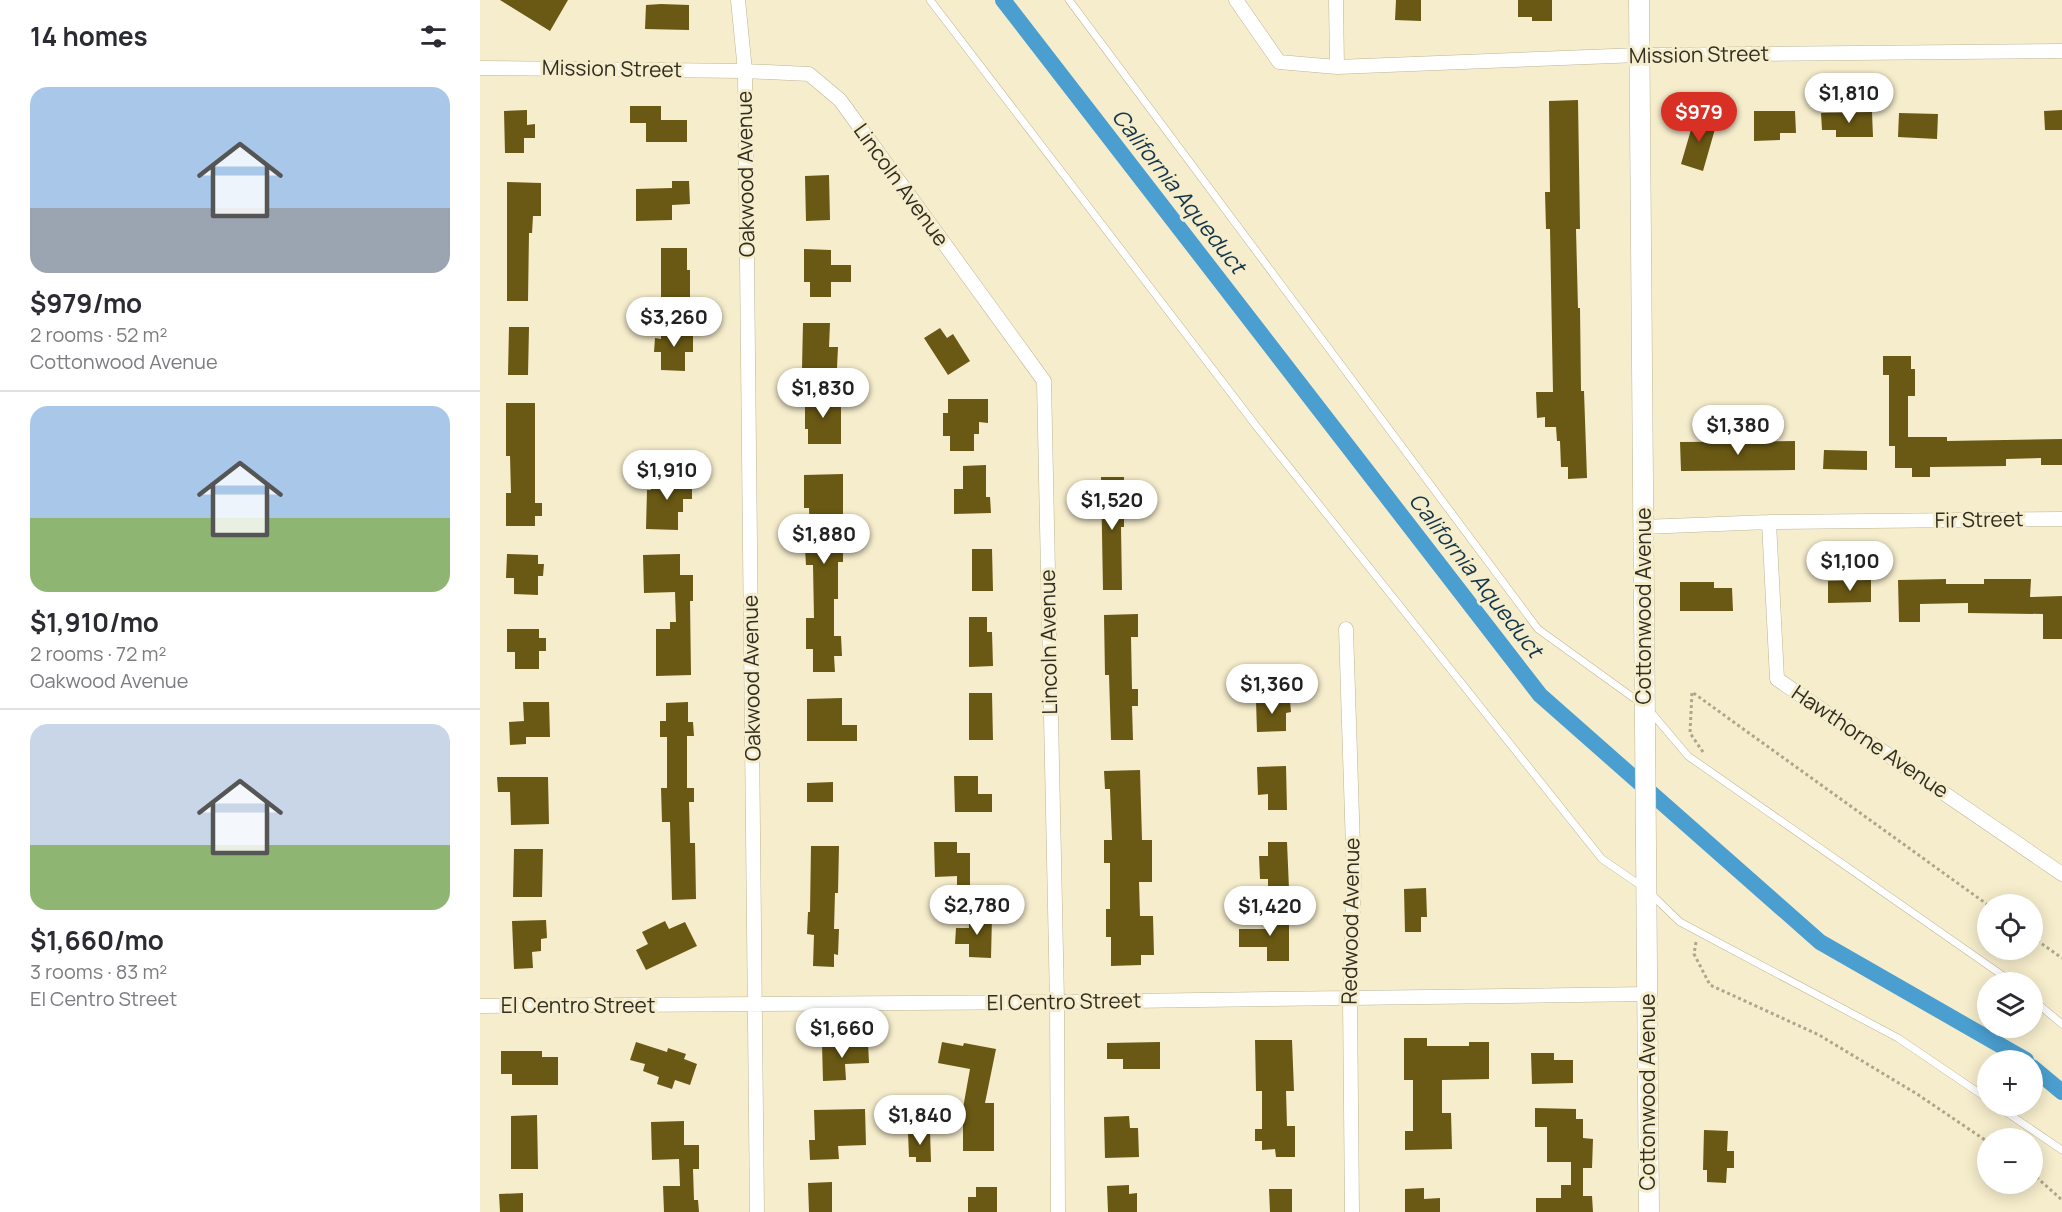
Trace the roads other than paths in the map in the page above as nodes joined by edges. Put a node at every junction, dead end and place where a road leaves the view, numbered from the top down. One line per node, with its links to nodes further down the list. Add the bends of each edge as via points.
1 (738, 0): 11 (street, Oakwood Avenue)
2 (930, 0): 18 (lane, via 1257,427 1602,859)
3 (1069, 0): 16 (lane, via 1538,629)
4 (1236, 0): 9 (street, Mission Street, via 1279,62)
5 (1336, 0): 9 (street)
6 (1639, 0): 8 (street, Cottonwood Avenue)
7 (2062, 51): 8 (street, Mission Street)
8 (1639, 55): 9 (street, Mission Street); 14 (street, Cottonwood Avenue)
9 (1337, 67)
10 (480, 68): 11 (street, Mission Street)
11 (744, 70): 22 (street, Lincoln Avenue, via 809,74 840,100 1044,381); 23 (street, Oakwood Avenue)
12 (2062, 519): 13 (street, Fir Street)
13 (1769, 522): 14 (street, Fir Street); 17 (street, Hawthorne Avenue, via 1777,679)
14 (1643, 527): 16 (street, Cottonwood Avenue)
15 (1346, 629): 21 (street, Redwood Avenue, via 1354,879)
16 (1645, 706): 18 (street, Cottonwood Avenue); 19 (lane, via 1689,756)
17 (2062, 874)
18 (1647, 889): 20 (street, Cottonwood Avenue); 27 (lane, via 1680,922 1898,1038)
19 (1998, 972)
20 (1647, 994): 21 (street, El Centro Street); 33 (street, Cottonwood Avenue)
21 (1350, 998): 22 (street, El Centro Street); 32 (street, Redwood Avenue)
22 (1057, 1002): 23 (street, El Centro Street); 31 (street, Lincoln Avenue)
23 (755, 1005): 24 (street, El Centro Street); 30 (street, Oakwood Avenue)
24 (480, 1006)
25 (2043, 1008): 26 (lane)
26 (2062, 1024)
27 (1977, 1092)
28 (2012, 1116): 29 (lane)
29 (2062, 1150)
30 (757, 1212)
31 (1058, 1212)
32 (1352, 1212)
33 (1649, 1212)

